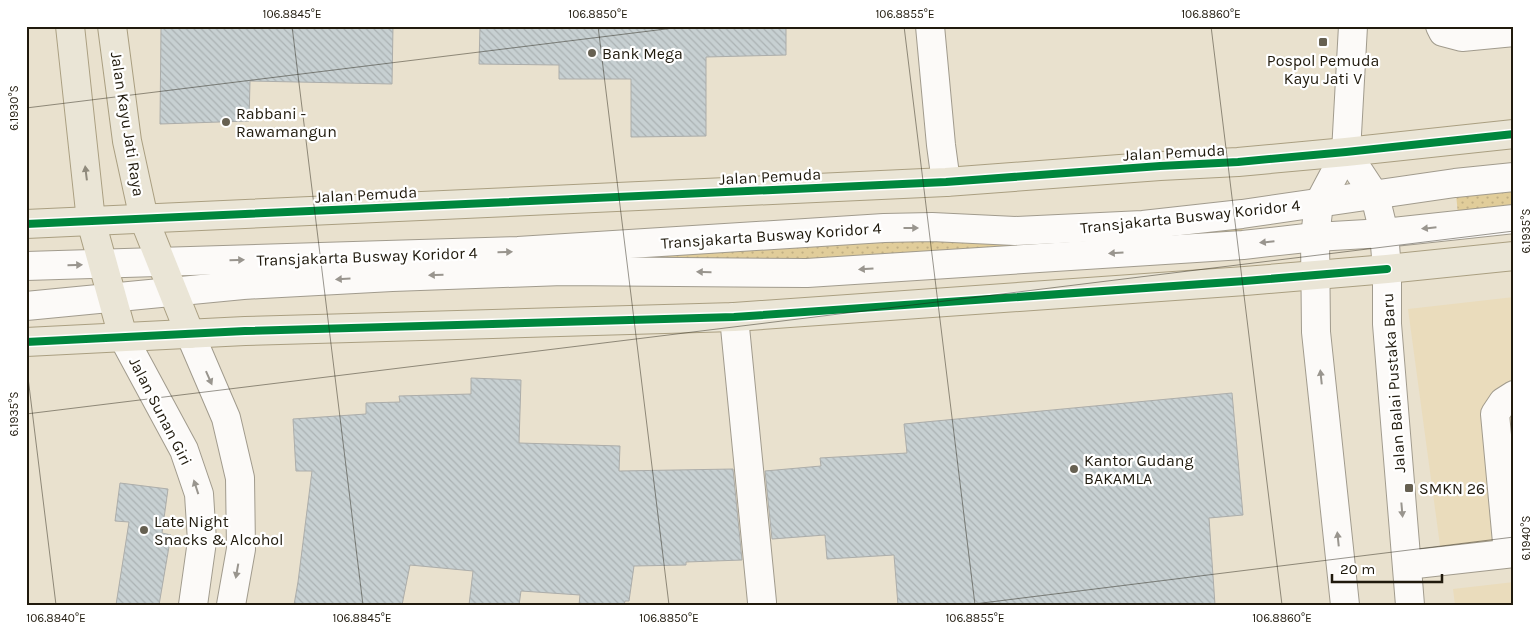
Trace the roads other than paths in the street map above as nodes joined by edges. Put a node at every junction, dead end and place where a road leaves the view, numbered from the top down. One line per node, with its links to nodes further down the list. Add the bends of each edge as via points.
1 (70, 26): 15 (main road, one-way to 1)
2 (112, 26): 13 (main road, Jalan Kayu Jati Raya, via 128,147)
3 (930, 26): 10 (street)
4 (1353, 26): 8 (street)
5 (1440, 26): 6 (street, via 1443,32 1462,37)
6 (1514, 32)
7 (1514, 134): 8 (main road, Jalan Pemuda)
8 (1346, 152): 10 (main road, Jalan Pemuda); 11 (street, Jalan Balai Pustaka Baru); 12 (street)
9 (1514, 176): 11 (street, Transjakarta Busway Koridor 4)
10 (946, 182): 13 (main road, Jalan Pemuda)
11 (1375, 196): 12 (street, Transjakarta Busway Koridor 4); 17 (street, Jalan Balai Pustaka Baru)
12 (1319, 203): 18 (street); 20 (street, Transjakarta Busway Koridor 4, one-way to 12, via 518,251 884,228 1015,231 1143,225)
13 (144, 219): 15 (main road, Jalan Pemuda); 20 (main road, Jalan Kayu Jati Raya)
14 (1514, 219): 17 (street, Transjakarta Busway Koridor 4, one-way to 17)
15 (91, 221): 16 (main road, Jalan Pemuda); 21 (main road)
16 (26, 224)
17 (1384, 233): 18 (street, Transjakarta Busway Koridor 4); 23 (street, Jalan Balai Pustaka Baru)
18 (1315, 237): 24 (street); 25 (street, Transjakarta Busway Koridor 4, one-way to 25, via 1243,245 807,273 554,271 382,277)
19 (1514, 256): 23 (main road)
20 (161, 262): 21 (street, Transjakarta Busway Koridor 4); 25 (main road, Jalan Kayu Jati Raya)
21 (103, 264): 22 (street, Transjakarta Busway Koridor 4, one-way to 21); 26 (main road)
22 (26, 266)
23 (1386, 269): 24 (main road); 34 (street, Jalan Balai Pustaka Baru, one-way to 34, via 1387,324)
24 (1315, 275): 28 (main road); 38 (street, one-way to 24, via 1316,332)
25 (173, 291): 26 (street, Transjakarta Busway Koridor 4); 29 (main road, Jalan Kayu Jati Raya)
26 (111, 299): 27 (street, Transjakarta Busway Koridor 4); 30 (main road)
27 (26, 306)
28 (734, 317): 29 (main road); 35 (street)
29 (190, 334): 30 (main road); 37 (street, one-way to 37, via 226,418 240,478 241,549)
30 (123, 337): 31 (main road); 36 (street, Jalan Sunan Giri, one-way to 30, via 202,541 199,494 184,450)
31 (26, 342)
32 (1514, 395): 33 (street, via 1503,402 1495,414)
33 (1511, 553): 34 (street)
34 (1407, 565): 39 (street, Jalan Balai Pustaka Baru)
35 (762, 602)
36 (193, 605)
37 (231, 605)
38 (1345, 605)
39 (1410, 605)

